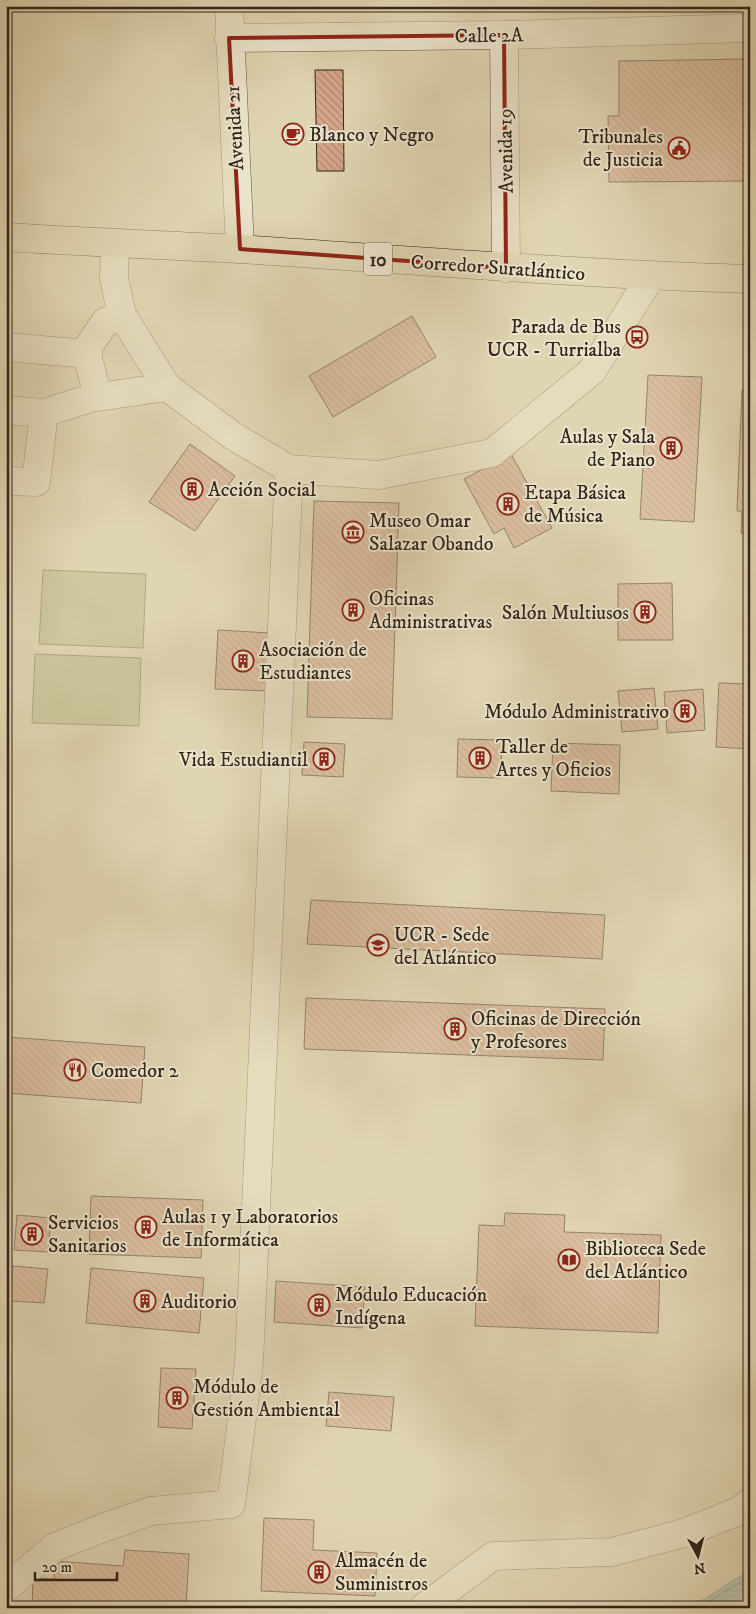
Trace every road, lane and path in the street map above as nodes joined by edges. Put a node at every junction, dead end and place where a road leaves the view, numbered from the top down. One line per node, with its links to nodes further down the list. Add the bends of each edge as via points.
1 (229, 6): 4 (street, Avenida 21)
2 (750, 28): 3 (street, Calle 2A)
3 (504, 35): 4 (street, Calle 2A); 8 (street, Avenida 19)
4 (229, 38): 7 (street, Avenida 21)
5 (6, 237): 6 (main road, Corredor Suratlántico / 10)
6 (115, 244): 7 (main road, Corredor Suratlántico / 10); 11 (street, via 114,278)
7 (240, 249): 8 (main road, Corredor Suratlántico / 10)
8 (506, 268): 9 (main road, Corredor Suratlántico / 10)
9 (651, 276): 10 (main road, Corredor Suratlántico / 10); 18 (street, via 592,371 492,454 379,475)
10 (750, 280)
11 (122, 315): 13 (street, via 105,322 86,350); 14 (street)
12 (6, 347): 13 (street)
13 (88, 354): 15 (street)
14 (167, 387): 15 (street); 18 (street, via 233,436)
15 (98, 397): 17 (street)
16 (6, 410): 17 (street)
17 (44, 413): 19 (street, via 36,482)
18 (289, 469): 21 (street, via 248,1363 231,1504 151,1511 100,1529 54,1547)
19 (6, 482)
20 (750, 1502): 22 (street, via 739,1511 684,1532 612,1552 493,1556)
21 (6, 1588)
22 (423, 1608)

